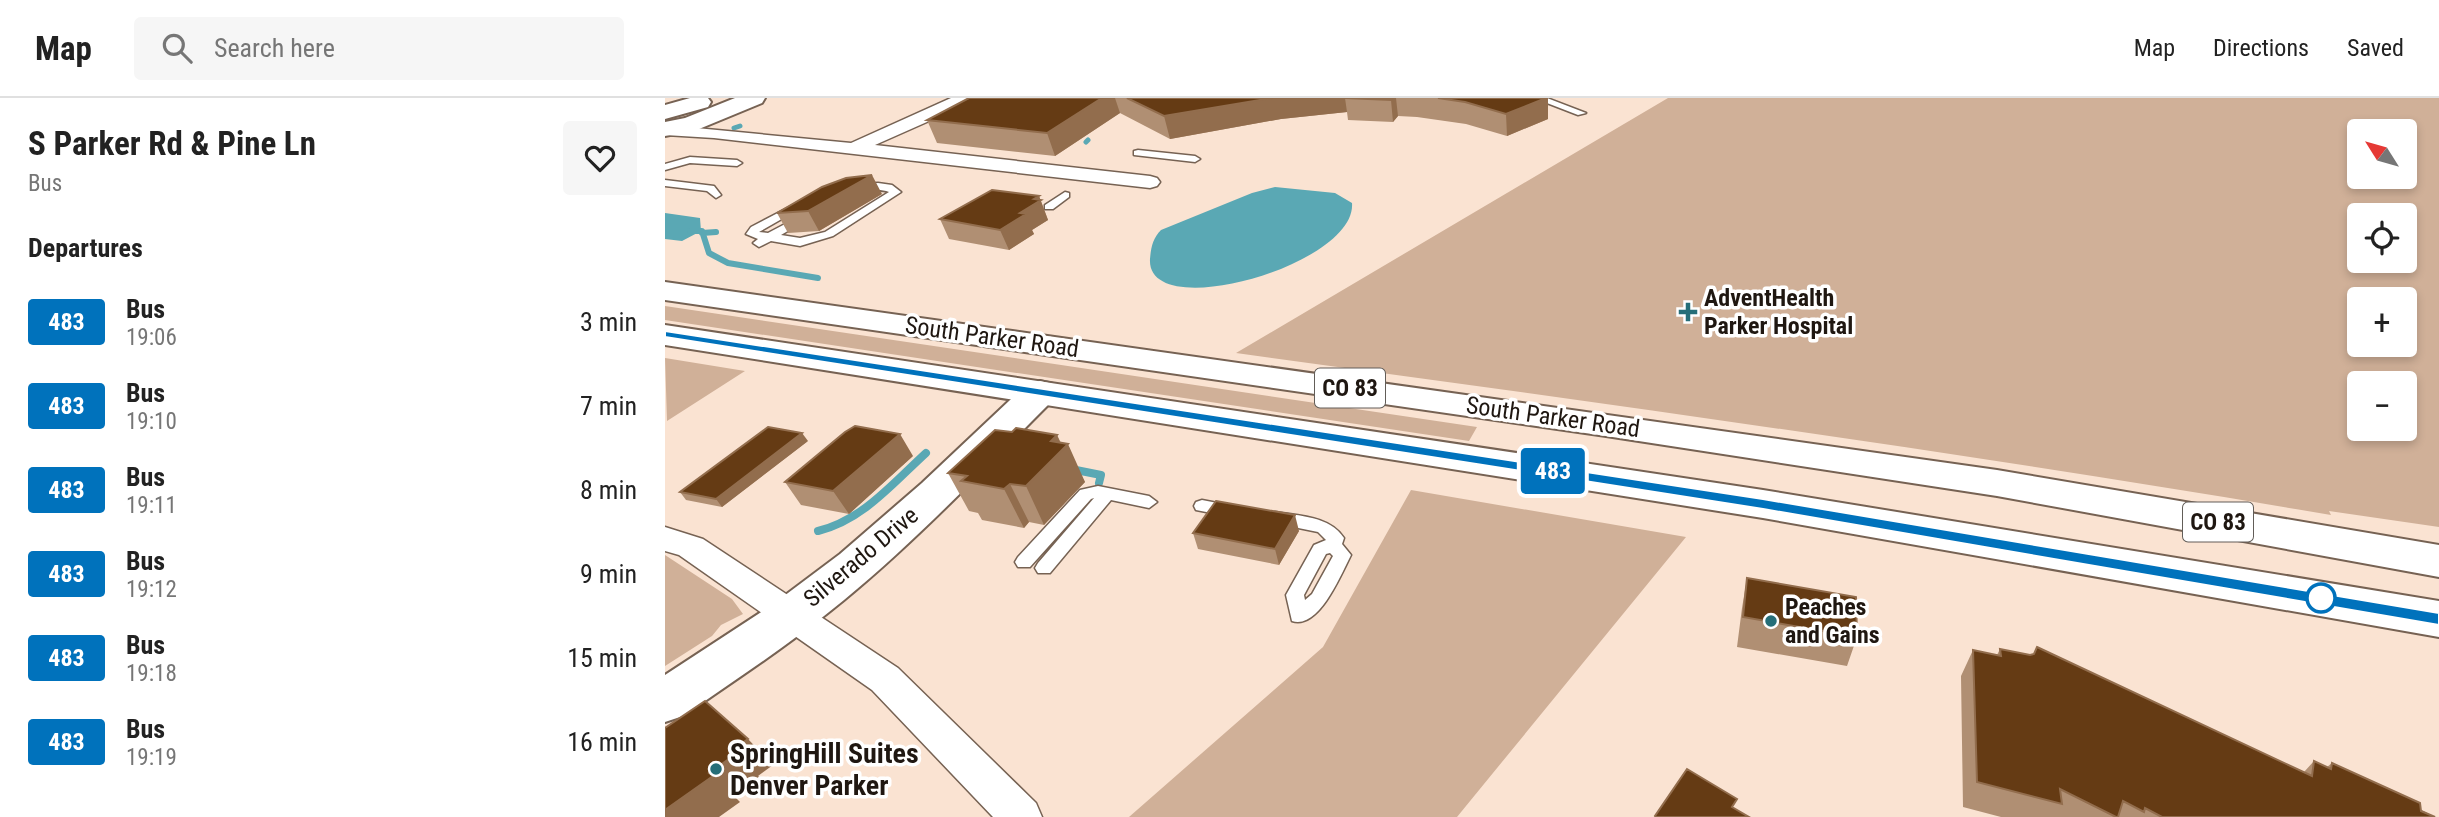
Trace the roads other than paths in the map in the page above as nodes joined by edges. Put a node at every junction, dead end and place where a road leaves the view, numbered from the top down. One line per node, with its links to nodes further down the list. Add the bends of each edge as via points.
1 (738, 98): 8 (main road)
2 (754, 98): 5 (main road)
3 (966, 98): 9 (street)
4 (1538, 98): 6 (lane)
5 (707, 113): 7 (main road); 8 (main road); 9 (street)
6 (1581, 113)
7 (665, 115)
8 (665, 129)
9 (853, 149): 16 (street)
10 (1138, 153): 11 (lane)
11 (1195, 159)
12 (701, 161): 13 (lane); 14 (lane); 15 (lane)
13 (737, 163)
14 (665, 167)
15 (665, 175)
16 (1150, 182)
17 (665, 183): 19 (lane, via 710,188)
18 (845, 193): 24 (lane, via 870,186 896,191 819,238)
19 (716, 195)
20 (1065, 195): 22 (lane)
21 (803, 199): 24 (lane, via 752,232)
22 (1049, 207)
23 (810, 213): 24 (lane)
24 (763, 240)
25 (665, 280): 27 (main road)
26 (665, 291): 27 (main road, South Parker Road / CO 83)
27 (703, 297): 34 (main road, South Parker Road / CO 83, via 1997,483)
28 (665, 335): 29 (main road, South Parker Road / CO 83)
29 (1040, 392): 33 (main road, South Parker Road / CO 83); 36 (main road, Silverado Drive, via 911,516)
30 (1149, 502): 35 (lane, via 1103,493)
31 (1202, 506): 37 (lane, via 1323,527 1332,533 1333,545 1342,555 1319,599)
32 (665, 539): 36 (street, via 691,547)
33 (2037, 549): 38 (main road, South Parker Road / CO 83); 39 (main road, via 2071,578 2389,634)
34 (2439, 561)
35 (1034, 565)
36 (792, 616): 40 (main road, Silverado Drive); 41 (street, via 893,686)
37 (1299, 616)
38 (2439, 619)
39 (2439, 647)
40 (665, 701)
41 (1021, 817)

